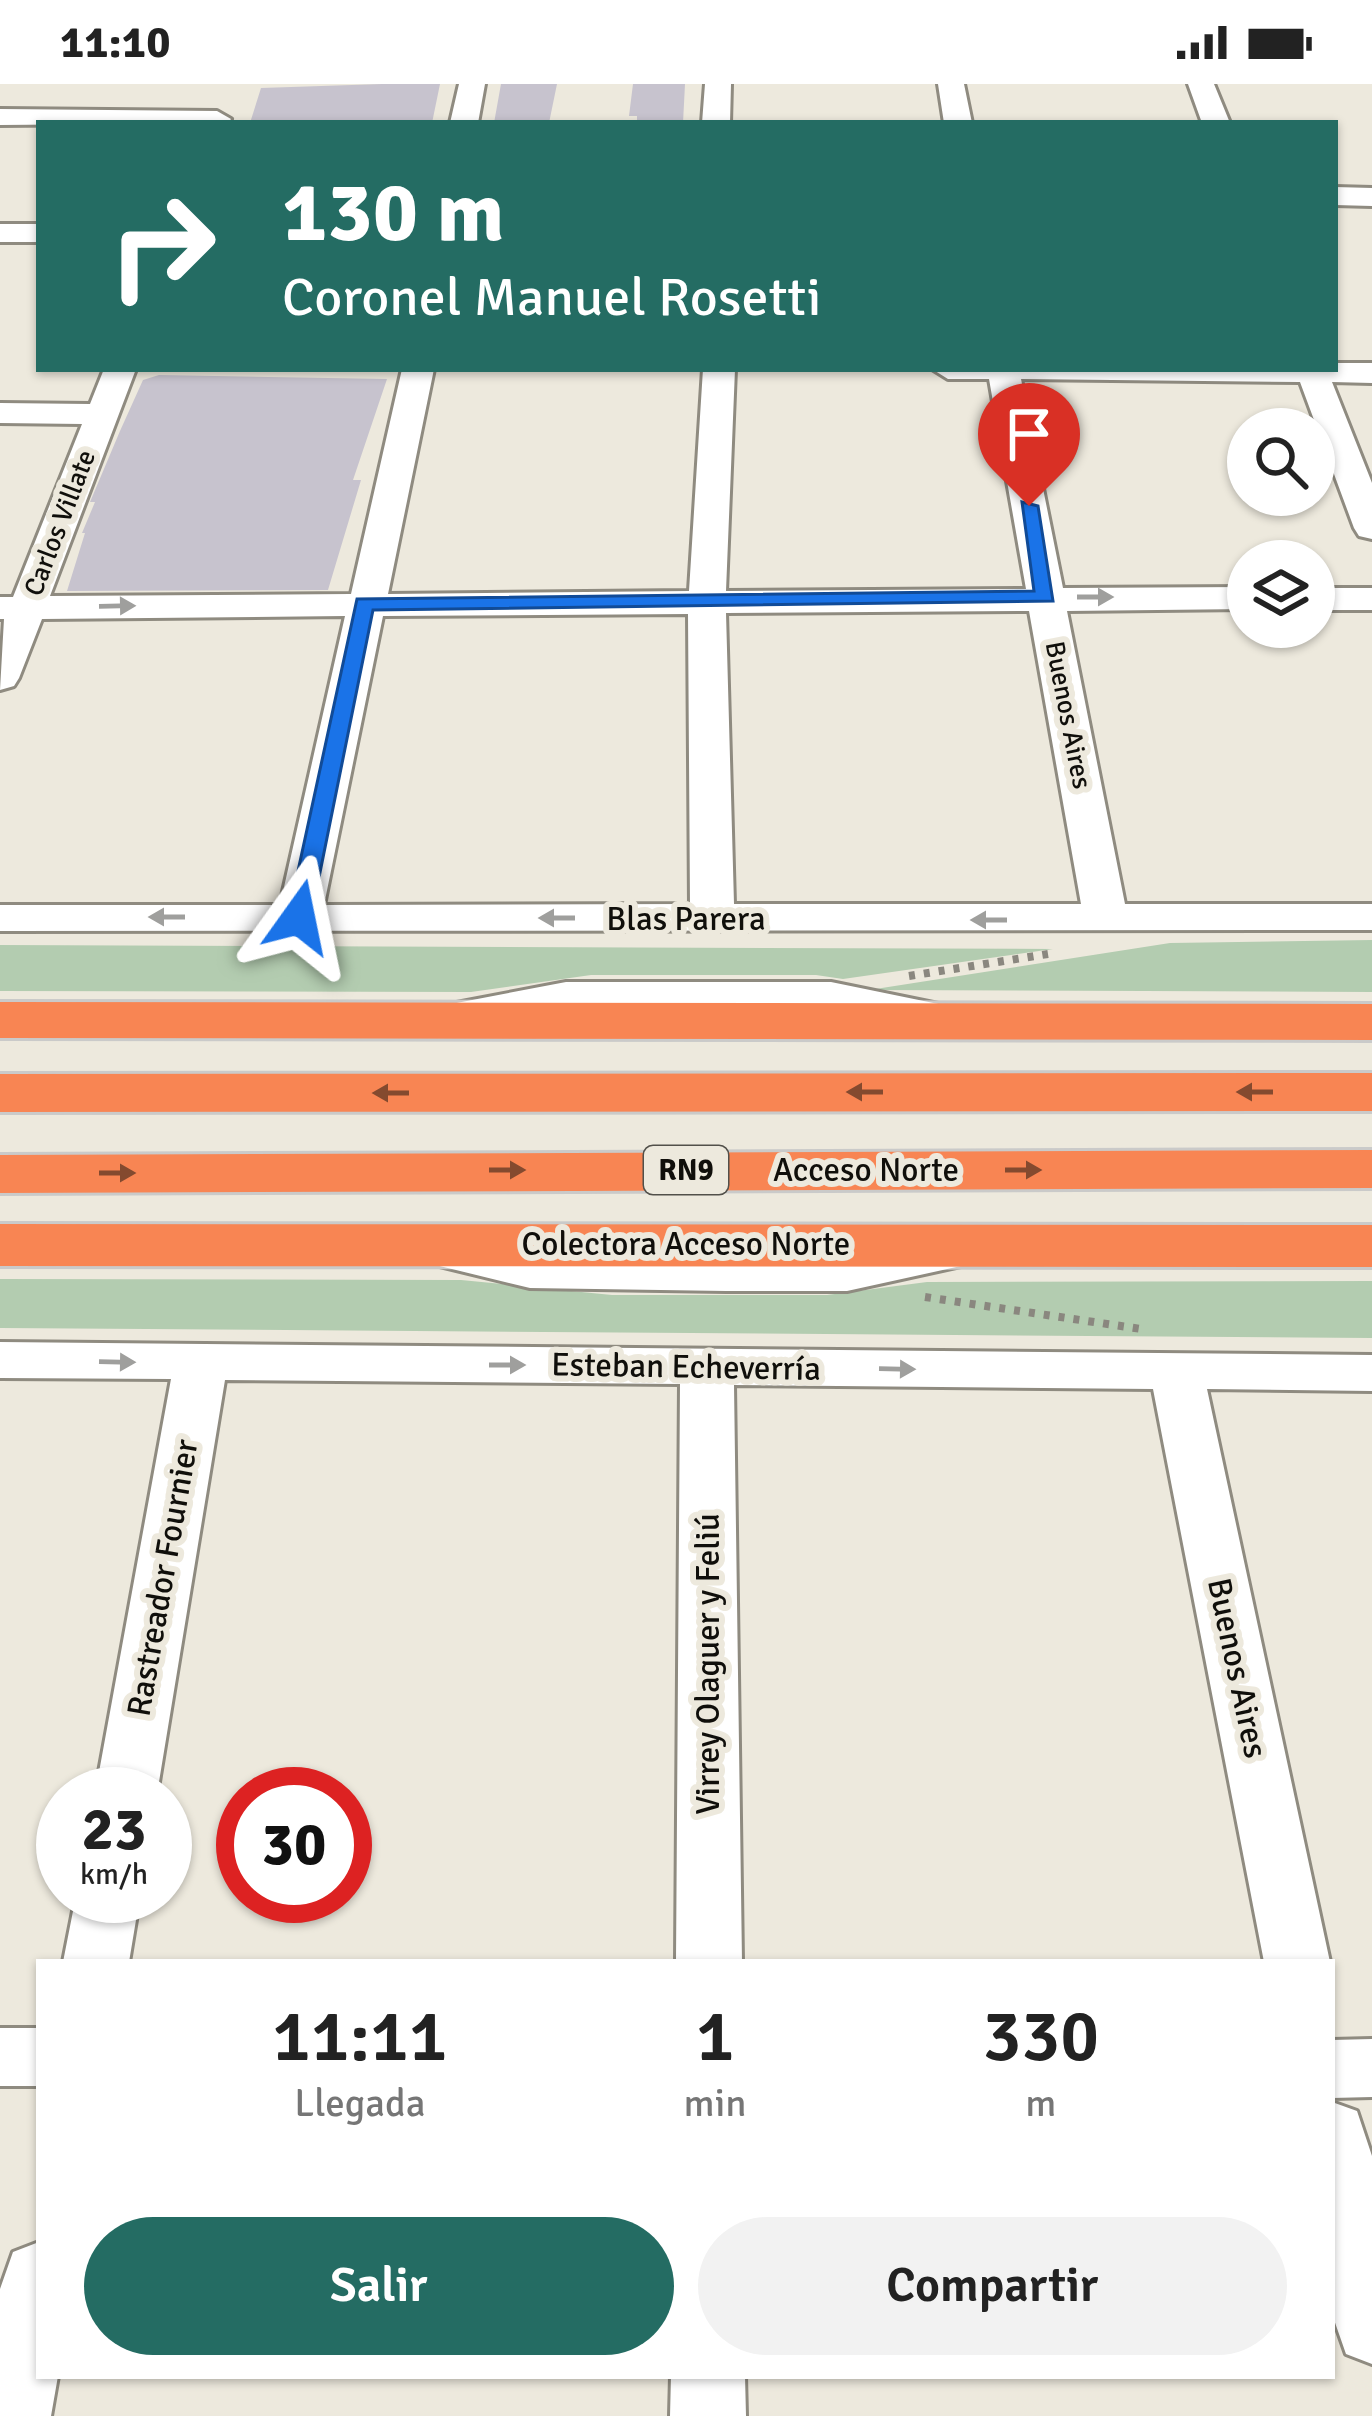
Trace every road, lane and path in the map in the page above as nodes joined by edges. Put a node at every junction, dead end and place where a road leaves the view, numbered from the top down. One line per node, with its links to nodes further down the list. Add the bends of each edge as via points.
1 (472, 84): 7 (street)
2 (718, 84): 8 (street)
3 (950, 84): 9 (street)
4 (1201, 84): 10 (street)
5 (219, 113): 6 (street)
6 (0, 117)
7 (465, 120)
8 (716, 120)
9 (957, 120)
10 (1215, 120)
11 (1338, 196): 12 (street)
12 (1372, 196)
13 (0, 233): 14 (street)
14 (36, 233)
15 (119, 372): 23 (street, Carlos Villate)
16 (417, 372): 30 (street)
17 (718, 372): 29 (street)
18 (1004, 372): 25 (street, Buenos Aires)
19 (1312, 372): 24 (street)
20 (1338, 372): 21 (street)
21 (1372, 373)
22 (0, 413): 23 (street)
23 (102, 414): 31 (street, Carlos Villate)
24 (1372, 528)
25 (1046, 597): 26 (street, one-way to 26); 29 (street); 37 (street, Buenos Aires)
26 (1227, 598)
27 (1335, 598): 28 (street)
28 (1372, 599)
29 (707, 601): 30 (street); 36 (street)
30 (364, 604): 31 (street, one-way to 30); 33 (street)
31 (14, 607): 32 (street, Carlos Villate)
32 (0, 678)
33 (299, 917): 35 (street, Blas Parera, one-way to 35); 36 (street, Blas Parera, one-way to 33)
34 (1372, 917): 37 (street, Blas Parera)
35 (0, 918)
36 (712, 919): 37 (street, Blas Parera, one-way to 36)
37 (1106, 920)
38 (0, 1020): 39 (highway)
39 (1372, 1022)
40 (1372, 1092): 41 (highway, one-way to 41)
41 (0, 1093)
42 (1372, 1169): 43 (highway, Acceso Norte / RN9, one-way to 42)
43 (0, 1174)
44 (0, 1245): 45 (highway, Colectora Acceso Norte)
45 (1372, 1246)
46 (922, 1297): 47 (path)
47 (1167, 1352): 50 (street, Esteban Echeverría, one-way to 47); 51 (street, Esteban Echeverría); 56 (street, Buenos Aires)
48 (0, 1360): 49 (street, Esteban Echeverría, one-way to 49)
49 (201, 1363): 50 (street, Esteban Echeverría, one-way to 50); 52 (street, Rastreador Fournier)
50 (707, 1366): 55 (street, Virrey Olaguer y Feliú)
51 (1372, 1373)
52 (131, 1767)
53 (103, 1923): 54 (street)
54 (97, 1959)
55 (709, 1959)
56 (1297, 1959)
57 (0, 2056): 58 (street)
58 (36, 2057)
59 (1372, 2068): 60 (street)
60 (1335, 2069)
61 (1335, 2147): 63 (street)
62 (36, 2291): 65 (street)
63 (1372, 2330)
64 (708, 2379): 66 (street)
65 (13, 2416)
66 (708, 2416)

